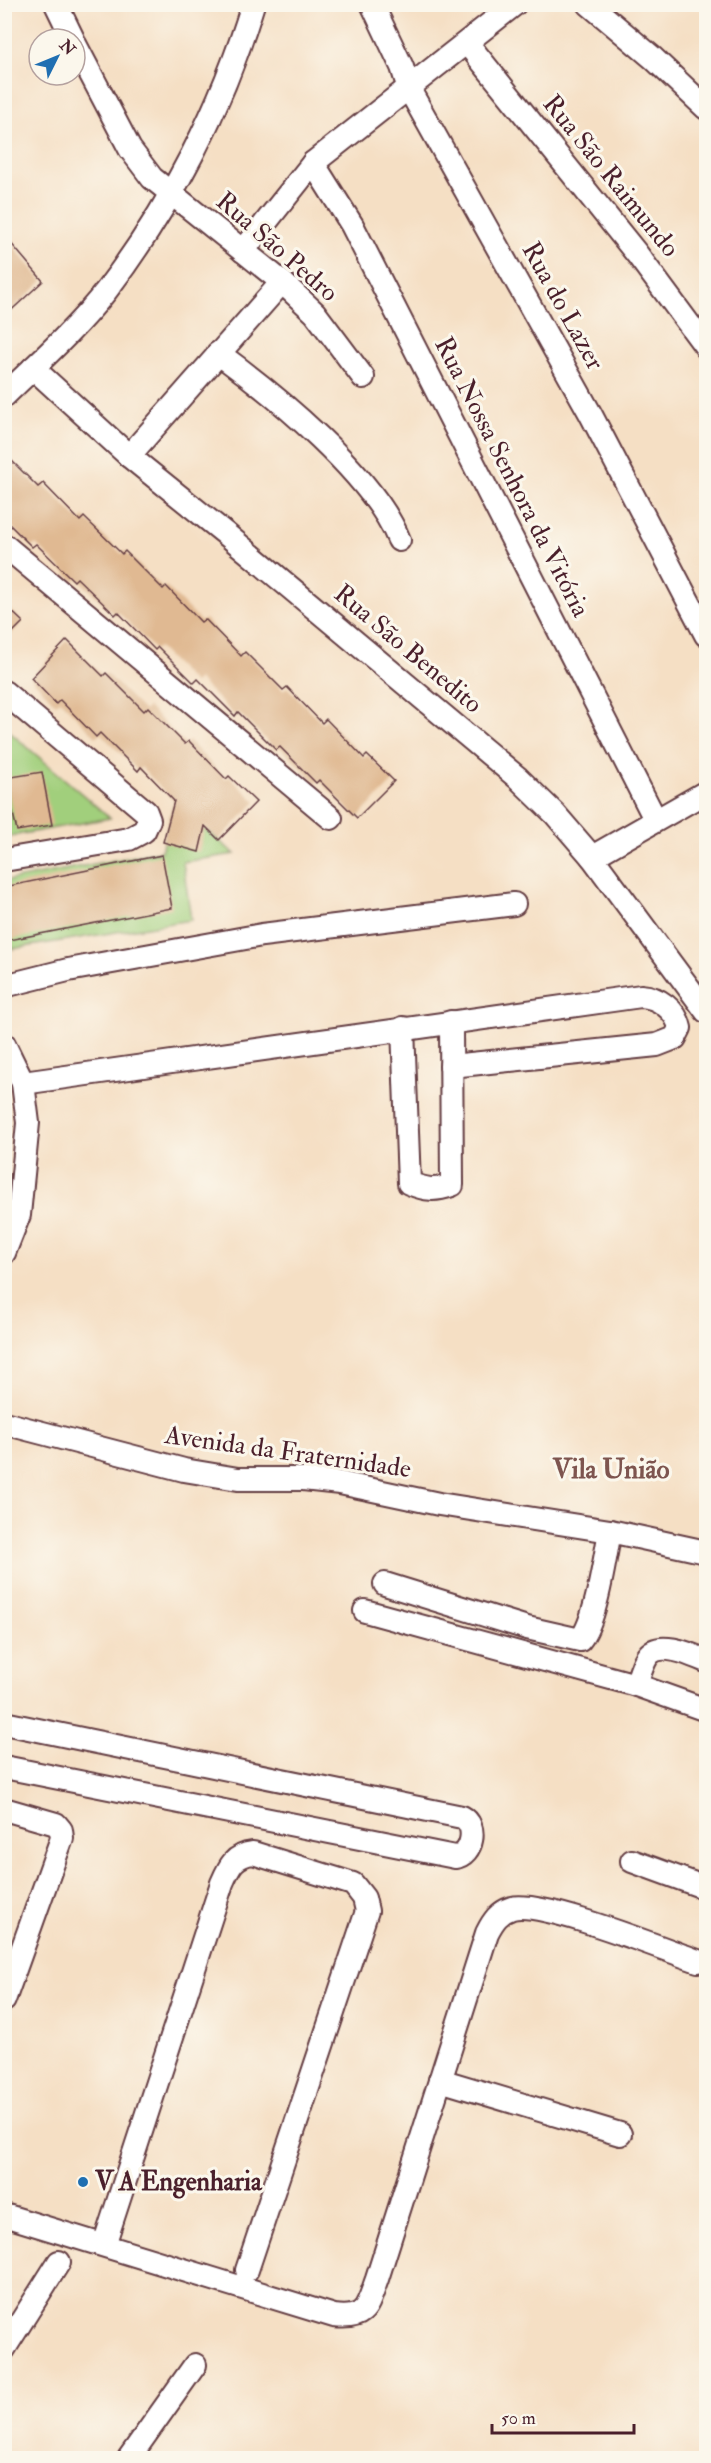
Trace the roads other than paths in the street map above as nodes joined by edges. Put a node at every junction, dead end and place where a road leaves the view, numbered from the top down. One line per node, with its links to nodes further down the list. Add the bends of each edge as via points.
1 (56, 4): 6 (street)
2 (253, 4): 12 (street, via 218,99)
3 (372, 4): 9 (street, Rua do Lazer)
4 (515, 4): 7 (street)
5 (589, 4): 10 (street)
6 (67, 27)
7 (467, 43): 9 (street); 15 (street, Rua São Raimundo, via 644,262)
8 (87, 67): 12 (street, Rua São Pedro, via 130,149 152,178)
9 (409, 89): 11 (street); 23 (street, Rua do Lazer, via 590,413)
10 (706, 108)
11 (313, 163): 13 (street); 27 (street, Rua Nossa Senhora da Vitória, via 352,225)
12 (171, 194): 13 (street, Rua São Pedro); 17 (street, via 105,292)
13 (243, 251): 14 (street, Rua São Pedro)
14 (282, 282): 16 (street); 18 (street, Rua São Pedro, via 315,313)
15 (706, 347)
16 (218, 353): 20 (street); 21 (street, via 249,376 342,461 391,520)
17 (33, 368): 19 (street); 20 (street, Rua São Benedito)
18 (363, 377)
19 (4, 396)
20 (129, 456): 28 (street, Rua São Benedito, via 518,778)
21 (399, 540)
22 (4, 545): 26 (street)
23 (706, 635)
24 (4, 692): 29 (street, via 146,812 149,820 144,831 129,839)
25 (705, 796): 27 (street)
26 (331, 818)
27 (655, 819): 28 (street)
28 (591, 857): 32 (street, Rua São Benedito)
29 (4, 860)
30 (514, 904): 31 (street, via 262,935 68,970)
31 (4, 986)
32 (706, 1011)
33 (451, 1022): 34 (street); 36 (street); 36 (street, via 651,996 678,1019 680,1028 675,1038 657,1045)
34 (403, 1028): 36 (street, via 409,1183 425,1190 452,1185); 37 (street)
35 (4, 1044): 37 (street)
36 (452, 1066)
37 (23, 1083): 38 (street, via 28,1123 19,1215)
38 (4, 1253)
39 (4, 1423): 40 (street, Avenida da Fraternidade, via 184,1470 238,1479 340,1483 439,1504)
40 (610, 1531): 41 (street, Avenida da Fraternidade); 42 (street, via 591,1616 580,1640 527,1628)
41 (706, 1552)
42 (385, 1584)
43 (364, 1611): 45 (street)
44 (706, 1661): 45 (street, via 662,1648 646,1657)
45 (636, 1685): 46 (street)
46 (706, 1710)
47 (4, 1723): 48 (street, via 462,1817 473,1829 467,1851 455,1857)
48 (4, 1767)
49 (4, 1809): 53 (street, via 56,1824 62,1830 62,1838)
50 (632, 1861): 51 (street)
51 (706, 1888)
52 (698, 1961): 54 (street, via 548,1910 529,1906 502,1912 487,1933)
53 (4, 2000)
54 (440, 2080): 55 (street); 57 (street, via 366,2309 353,2318 334,2316)
55 (620, 2134)
56 (4, 2215): 57 (street)
57 (104, 2245): 59 (street, via 222,1883 235,1860 253,1853 353,1884 364,1898 367,1911)
58 (59, 2262): 60 (street)
59 (247, 2270)
60 (4, 2349)
61 (195, 2365): 62 (street)
62 (129, 2458)

